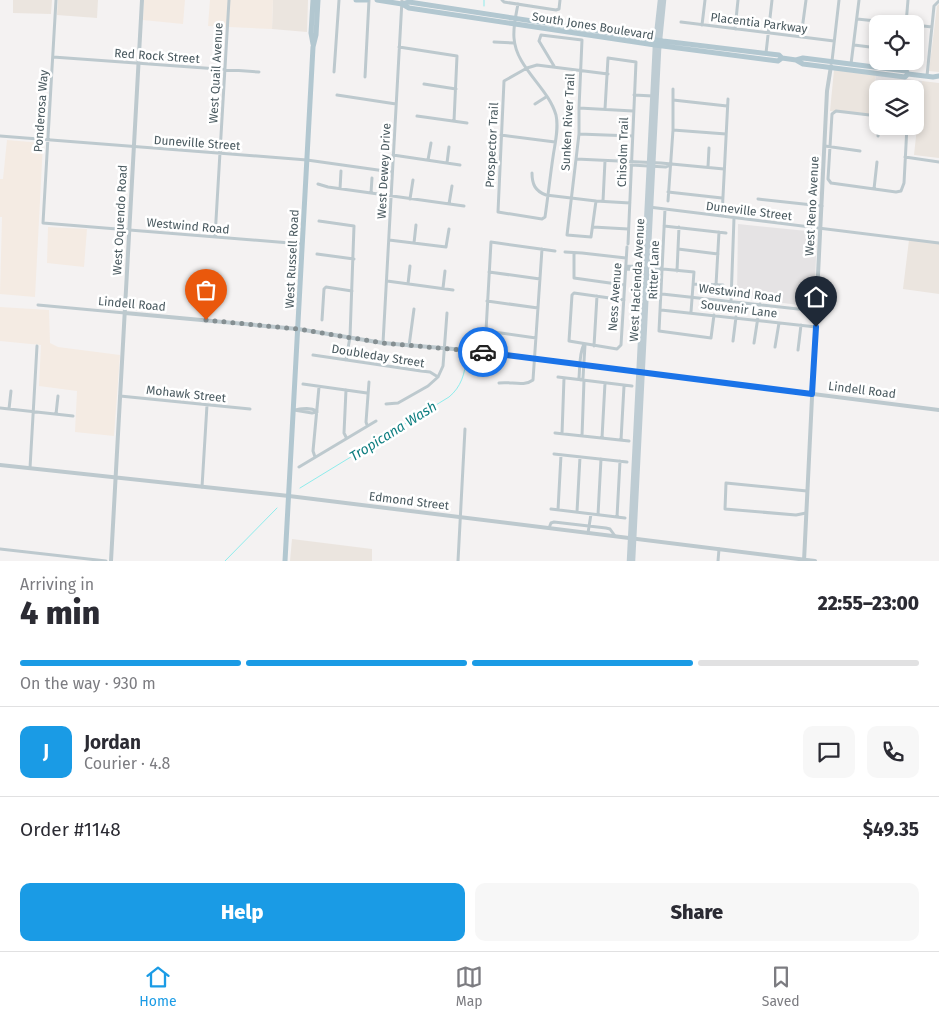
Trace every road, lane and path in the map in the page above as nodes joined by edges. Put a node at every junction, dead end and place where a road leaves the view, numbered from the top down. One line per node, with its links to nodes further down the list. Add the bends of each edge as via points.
1 (56, 0): 47 (street, Ponderosa Way)
2 (142, 0): 49 (street, West Oquendo Road)
3 (229, 0): 54 (street, West Quail Avenue)
4 (313, 0): 42 (main road, West Russell Road)
5 (318, 0): 42 (main road, West Russell Road)
6 (339, 0): 56 (street)
7 (356, 0): 8 (main road)
8 (368, 0): 62 (street)
9 (377, 0): 22 (main road, South Jones Boulevard)
10 (502, 0): 23 (street)
11 (560, 0): 23 (street, via 556,10)
12 (660, 0): 40 (main road, West Hacienda Avenue)
13 (664, 0): 40 (main road, West Hacienda Avenue)
14 (705, 0): 31 (street)
15 (738, 0): 34 (street)
16 (772, 0): 35 (street)
17 (806, 0): 36 (street)
18 (840, 0): 37 (street)
19 (859, 0): 27 (street)
20 (908, 0): 26 (street)
21 (939, 1): 33 (street, via 934,6)
22 (402, 2): 24 (main road, South Jones Boulevard); 25 (main road, South Jones Boulevard, via 409,8); 43 (street, West Dewey Drive)
23 (518, 4): 29 (street)
24 (468, 11): 25 (main road); 29 (main road, South Jones Boulevard)
25 (451, 14): 29 (main road, South Jones Boulevard)
26 (907, 15)
27 (857, 18): 28 (street); 41 (street)
28 (869, 19)
29 (515, 21): 39 (street); 40 (main road, South Jones Boulevard)
30 (681, 22): 31 (street, Placentia Parkway)
31 (702, 25): 34 (street, Placentia Parkway)
32 (924, 26): 33 (street)
33 (932, 27): 60 (street)
34 (735, 29): 35 (street, Placentia Parkway)
35 (768, 33): 36 (street, Placentia Parkway); 46 (street)
36 (801, 37): 37 (street, Placentia Parkway)
37 (834, 41): 50 (street)
38 (494, 42): 39 (street)
39 (514, 43): 53 (street)
40 (657, 43): 45 (main road, South Jones Boulevard); 69 (main road, West Hacienda Avenue)
41 (854, 46): 44 (street); 51 (street)
42 (313, 47): 103 (main road, West Russell Road)
43 (399, 47): 65 (street, via 457,56); 73 (street, West Dewey Drive)
44 (869, 47)
45 (737, 53): 46 (main road, South Jones Boulevard); 48 (main road, South Jones Boulevard, via 778,61)
46 (766, 53): 48 (main road, South Jones Boulevard)
47 (53, 57): 49 (street, Red Rock Street); 90 (street, Ponderosa Way)
48 (782, 58): 50 (main road, South Jones Boulevard, via 803,64)
49 (139, 63): 54 (street, Red Rock Street); 95 (street, West Oquendo Road)
50 (831, 64): 51 (main road, South Jones Boulevard); 59 (main road, South Jones Boulevard, via 905,77); 94 (street, West Reno Avenue)
51 (852, 64): 59 (main road, South Jones Boulevard, via 906,70)
52 (554, 66): 53 (street); 57 (street); 57 (street, Sunken River Trail, via 539,41 543,34 582,40)
53 (527, 68): 70 (street); 86 (street, Prospector Trail, via 504,81)
54 (225, 70): 55 (street, Red Rock Street); 99 (street, West Quail Avenue)
55 (259, 72)
56 (334, 72)
57 (580, 72): 58 (street); 76 (street, Sunken River Trail)
58 (608, 74): 68 (street, Chisolm Trail, via 608,58 636,62); 77 (street)
59 (908, 74): 60 (main road, South Jones Boulevard)
60 (927, 76): 61 (main road, South Jones Boulevard)
61 (936, 76): 63 (main road, South Jones Boulevard)
62 (365, 77)
63 (939, 80)
64 (424, 84): 65 (street)
65 (456, 89): 81 (street)
66 (673, 89): 72 (street)
67 (338, 95): 73 (street)
68 (634, 95): 69 (street); 78 (street, Chisolm Trail)
69 (654, 96): 110 (main road, West Hacienda Avenue)
70 (546, 97): 74 (street); 91 (street, via 554,109)
71 (728, 99): 75 (street)
72 (673, 100): 75 (street); 83 (street)
73 (396, 104): 100 (street, West Dewey Drive)
74 (535, 104)
75 (727, 106): 85 (street)
76 (579, 108): 77 (street); 84 (street, Sunken River Trail)
77 (605, 109): 78 (street)
78 (634, 111): 89 (street, Chisolm Trail)
79 (869, 115): 96 (street, via 836,111 832,114)
80 (417, 116): 81 (street)
81 (454, 121): 82 (street)
82 (467, 123)
83 (673, 130): 85 (street); 112 (street)
84 (579, 134): 89 (street); 102 (street, Sunken River Trail)
85 (726, 134): 114 (street)
86 (501, 135): 91 (street); 126 (street, Prospector Trail, via 499,213 545,217)
87 (906, 135): 101 (street)
88 (0, 136): 90 (street, Duneville Street)
89 (632, 136): 109 (street, Chisolm Trail)
90 (48, 140): 95 (street, Duneville Street); 144 (street, Ponderosa Way)
91 (555, 142): 126 (street)
92 (430, 143): 104 (street)
93 (449, 146): 108 (street)
94 (825, 146): 96 (street); 138 (street, West Reno Avenue)
95 (134, 147): 99 (street, Duneville Street); 152 (street, West Oquendo Road)
96 (831, 147): 98 (street); 123 (street, via 828,180 831,183)
97 (709, 148): 113 (street)
98 (860, 150)
99 (220, 153): 103 (street, Duneville Street); 155 (street, West Quail Avenue)
100 (393, 155): 104 (street); 116 (street, West Dewey Drive)
101 (905, 157): 107 (street); 123 (street, via 901,192)
102 (576, 159): 105 (street); 128 (street, Sunken River Trail)
103 (307, 160): 116 (street, Duneville Street); 159 (main road, West Russell Road)
104 (428, 160): 108 (street)
105 (605, 161): 109 (street); 134 (street)
106 (877, 162): 123 (street)
107 (939, 162)
108 (447, 163): 111 (street)
109 (631, 164): 110 (street); 135 (street, Chisolm Trail)
110 (651, 164): 112 (street); 139 (main road, West Hacienda Avenue)
111 (460, 165)
112 (670, 165): 113 (street); 124 (street)
113 (708, 167): 114 (street)
114 (724, 169): 129 (street)
115 (341, 171): 122 (street)
116 (392, 172): 127 (street, West Dewey Drive)
117 (532, 173): 126 (street, via 535,186)
118 (372, 178): 125 (street)
119 (413, 180): 130 (street)
120 (318, 184): 122 (street)
121 (452, 186): 136 (street)
122 (340, 189): 125 (street)
123 (874, 189)
124 (668, 192): 129 (street); 133 (street)
125 (371, 194): 127 (street)
126 (548, 195): 128 (street)
127 (391, 196): 130 (street); 156 (street, West Dewey Drive)
128 (572, 198): 132 (street); 147 (street, Sunken River Trail, via 567,235 589,238)
129 (722, 198): 141 (street)
130 (410, 199): 136 (street)
131 (758, 199): 138 (street)
132 (596, 201): 134 (street); 147 (street)
133 (668, 201)
134 (603, 202): 135 (street)
135 (630, 203): 150 (street, Chisolm Trail)
136 (449, 204): 137 (street)
137 (464, 206)
138 (822, 206): 151 (street, West Reno Avenue)
139 (649, 207): 140 (street, Duneville Street); 172 (main road, West Hacienda Avenue)
140 (665, 209): 141 (street, Duneville Street); 146 (street, Ritter Lane)
141 (722, 216): 142 (street, Duneville Street)
142 (734, 218): 151 (street, Duneville Street); 191 (street)
143 (319, 221): 169 (street, via 354,226)
144 (42, 223): 152 (street, Westwind Road)
145 (416, 225): 157 (street)
146 (664, 226): 148 (street); 173 (street, Ritter Lane)
147 (593, 227): 150 (street)
148 (679, 227): 153 (street); 162 (street)
149 (449, 229): 157 (street, via 446,247)
150 (628, 229): 160 (street, Chisolm Trail)
151 (821, 229): 158 (street, Duneville Street); 198 (street, West Reno Avenue)
152 (129, 230): 155 (street, Westwind Road); 200 (street, West Oquendo Road)
153 (719, 232): 154 (street); 167 (street)
154 (726, 233)
155 (215, 237): 159 (street, Westwind Road)
156 (389, 240): 157 (street); 178 (street, West Dewey Drive)
157 (414, 243)
158 (939, 243)
159 (302, 244): 209 (main road, West Russell Road)
160 (627, 245): 168 (street, Ness Avenue)
161 (542, 249): 163 (street); 176 (street, via 491,242); 177 (street)
162 (678, 249): 167 (street); 174 (street)
163 (555, 251)
164 (565, 252): 165 (street)
165 (574, 253): 168 (street); 181 (street, via 574,278)
166 (317, 254): 169 (street)
167 (718, 254): 182 (street)
168 (626, 258): 171 (street, Ness Avenue)
169 (354, 259): 186 (street)
170 (410, 266): 179 (street)
171 (626, 267): 172 (street); 181 (street, Ness Avenue)
172 (646, 268): 173 (street); 226 (main road, West Hacienda Avenue)
173 (663, 269): 174 (street); 187 (street, Ritter Lane)
174 (677, 270): 180 (street, via 694,272)
175 (445, 271): 184 (street)
176 (489, 272): 177 (street); 192 (street)
177 (540, 279): 195 (street)
178 (386, 281): 179 (street); 213 (street, West Dewey Drive)
179 (408, 284): 184 (street)
180 (693, 284): 182 (street); 189 (street)
181 (624, 285): 190 (street, Ness Avenue)
182 (716, 285): 183 (street)
183 (723, 286)
184 (443, 288): 185 (street)
185 (453, 290)
186 (352, 291): 204 (street, via 326,287); 210 (street)
187 (662, 294): 189 (street, Westwind Road); 197 (street, Ritter Lane)
188 (597, 296): 190 (street); 215 (street, via 572,294 569,342); 218 (street)
189 (692, 296): 191 (street, Westwind Road); 199 (street)
190 (624, 300): 218 (street, Ness Avenue, via 620,347)
191 (731, 301): 193 (street, Westwind Road)
192 (487, 302): 195 (street); 211 (street, via 486,331)
193 (760, 304): 198 (street, Westwind Road); 205 (street)
194 (38, 305): 200 (street, Lindell Road)
195 (538, 308): 211 (street)
196 (414, 309): 217 (street)
197 (661, 310): 199 (street, Souvenir Lane); 202 (street, Ritter Lane, via 659,332 711,338)
198 (816, 311): 208 (street, West Reno Avenue)
199 (691, 312): 202 (street, Souvenir Lane)
200 (125, 313): 209 (street, Lindell Road); 243 (street, West Oquendo Road)
201 (447, 313): 220 (street)
202 (714, 315): 203 (street, Souvenir Lane)
203 (736, 317): 205 (street, Souvenir Lane); 212 (street)
204 (322, 320)
205 (758, 320): 206 (street, Souvenir Lane); 214 (street)
206 (778, 323): 207 (street, Souvenir Lane); 219 (street)
207 (801, 325): 208 (street, Souvenir Lane); 221 (street)
208 (816, 327): 241 (street, West Reno Avenue)
209 (298, 329): 210 (street, Lindell Road); 249 (main road, West Russell Road)
210 (350, 337): 213 (street, Lindell Road); 224 (street)
211 (536, 338): 223 (street)
212 (733, 341)
213 (383, 343): 217 (street, Lindell Road)
214 (754, 343)
215 (584, 344): 218 (street); 225 (street)
216 (36, 346): 251 (street)
217 (410, 346): 220 (street, Lindell Road)
218 (594, 346)
219 (776, 346)
220 (445, 348): 223 (street, Lindell Road); 227 (street)
221 (798, 350)
222 (313, 354): 224 (street, Doubleday Street)
223 (535, 359): 225 (street, Lindell Road); 232 (street, via 532,382)
224 (346, 360): 227 (street, Doubleday Street, via 430,372)
225 (582, 365): 226 (street, Lindell Road); 230 (street, via 579,378)
226 (641, 372): 241 (street, Lindell Road); 294 (main road, West Hacienda Avenue)
227 (438, 377): 244 (street, via 398,403)
228 (558, 377): 229 (street)
229 (564, 378): 230 (street); 259 (street)
230 (582, 380): 233 (street); 260 (street)
231 (369, 382): 240 (street)
232 (499, 383)
233 (605, 383): 235 (street); 262 (street)
234 (303, 384): 237 (street)
235 (624, 386): 236 (street); 263 (street)
236 (632, 386)
237 (318, 387): 238 (street); 252 (street)
238 (346, 390): 240 (street); 261 (street)
239 (11, 391): 247 (street)
240 (367, 393): 256 (street)
241 (812, 394): 250 (street, Lindell Road); 277 (street, West Reno Avenue)
242 (58, 396): 253 (street)
243 (120, 396): 245 (street, Mohawk Street); 275 (street, West Oquendo Road)
244 (386, 404)
245 (207, 405): 248 (street, Mohawk Street); 276 (street)
246 (0, 408): 247 (street)
247 (9, 409): 251 (street)
248 (250, 409)
249 (294, 410): 252 (street); 278 (main road, West Russell Road)
250 (939, 410)
251 (33, 411): 253 (street); 274 (street)
252 (317, 411): 267 (street, via 313,445)
253 (56, 414): 254 (street)
254 (73, 416)
255 (376, 421): 256 (street)
256 (367, 425): 261 (street)
257 (465, 429): 286 (street)
258 (555, 433): 259 (street)
259 (562, 434): 260 (street)
260 (582, 436): 262 (street)
261 (346, 438): 267 (street)
262 (602, 438): 263 (street)
263 (621, 440): 264 (street)
264 (629, 441)
265 (554, 454): 266 (street)
266 (561, 454): 268 (street); 280 (street)
267 (315, 457): 273 (street)
268 (580, 457): 269 (street); 281 (street)
269 (601, 459): 270 (street); 284 (street)
270 (620, 461): 271 (street); 285 (street)
271 (627, 462)
272 (0, 465): 274 (street, Edmond Street)
273 (299, 467)
274 (30, 468): 275 (street, Edmond Street)
275 (116, 478): 276 (street, Edmond Street); 299 (street, West Oquendo Road)
276 (202, 488): 278 (street, Edmond Street)
277 (807, 490): 282 (street, West Reno Avenue); 282 (street, via 726,483 725,496 725,509)
278 (289, 496): 286 (street, Edmond Street); 300 (main road, West Russell Road)
279 (550, 509): 280 (street)
280 (558, 510): 281 (street)
281 (577, 512): 283 (street)
282 (806, 513): 297 (street, West Reno Avenue)
283 (591, 514): 284 (street); 288 (street)
284 (598, 514): 285 (street)
285 (617, 517): 287 (street)
286 (460, 518): 290 (street, Edmond Street); 301 (street)
287 (624, 518)
288 (589, 526): 289 (street); 290 (street, via 554,522); 291 (street)
289 (597, 527): 292 (street); 293 (street, via 610,529)
290 (549, 529): 291 (street, Edmond Street)
291 (588, 534): 292 (street, Edmond Street)
292 (596, 534): 293 (street, Edmond Street)
293 (615, 537): 294 (street, Edmond Street)
294 (632, 538): 296 (street, Edmond Street); 302 (main road, West Hacienda Avenue); 303 (main road, West Hacienda Avenue)
295 (0, 549): 298 (street)
296 (719, 549): 297 (street, Edmond Street); 304 (street)
297 (804, 560): 305 (street, Edmond Street)
298 (106, 561)
299 (111, 561)
300 (285, 561)
301 (458, 561)
302 (629, 561)
303 (633, 561)
304 (718, 561)
305 (815, 561)

